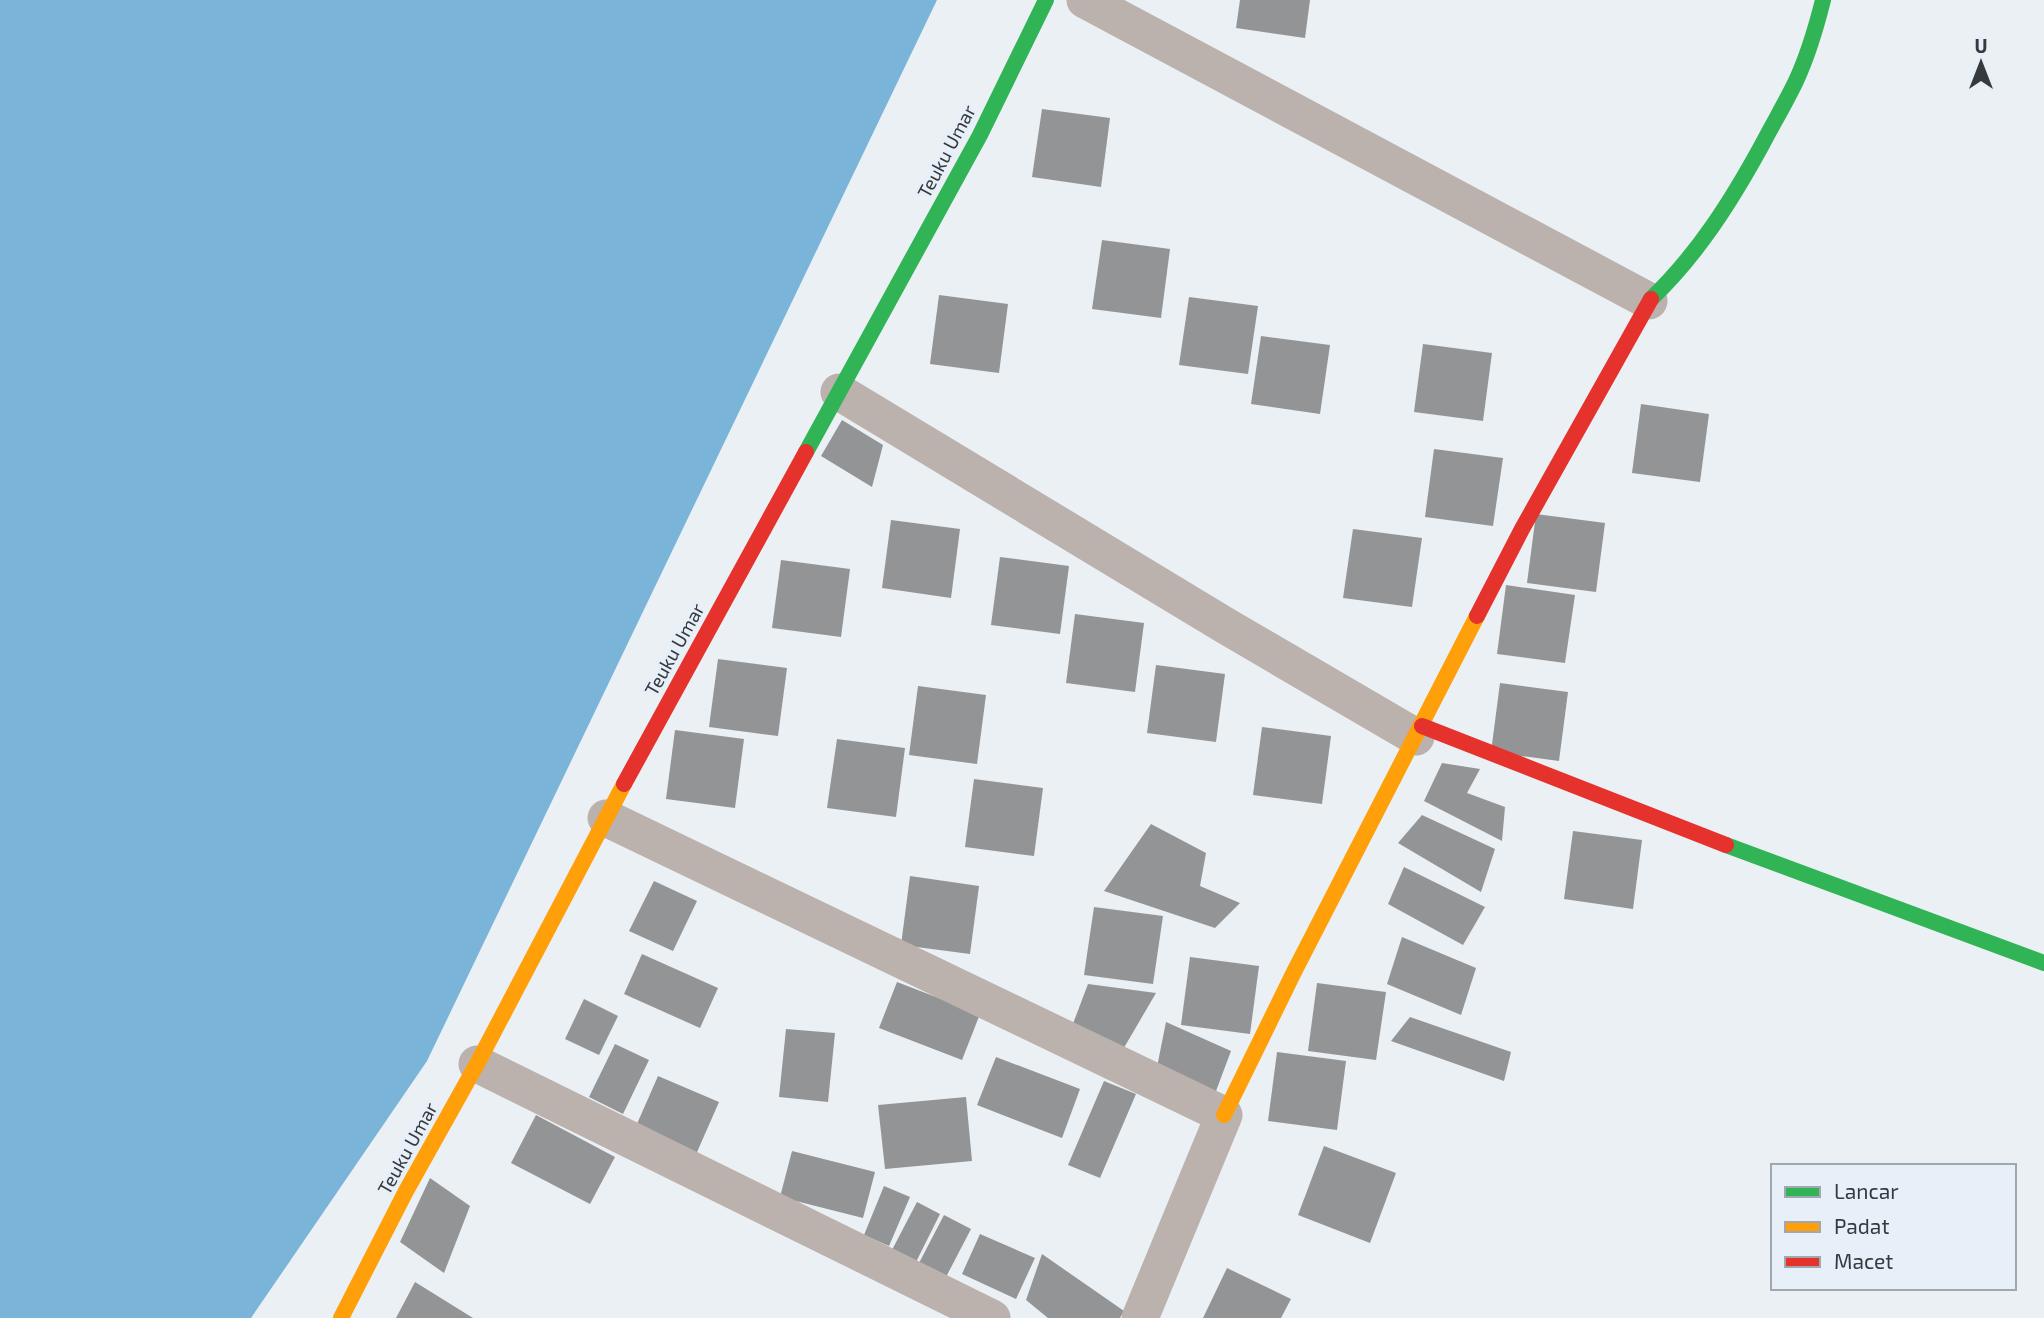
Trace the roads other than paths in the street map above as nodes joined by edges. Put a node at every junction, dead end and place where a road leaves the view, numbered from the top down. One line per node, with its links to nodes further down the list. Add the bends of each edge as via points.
1 (1046, 0): 5 (street, Teuku Umar, via 980,135)
2 (1085, 0): 4 (street)
3 (1823, 0): 4 (street, via 1796,80 1740,187 1668,284)
4 (1649, 301): 6 (street, via 1522,529)
5 (839, 392): 6 (street, via 1226,626); 7 (street, Teuku Umar)
6 (1419, 732): 8 (street); 10 (street)
7 (606, 818): 9 (street, Teuku Umar); 10 (street)
8 (2044, 963)
9 (477, 1064): 11 (street, Teuku Umar); 12 (street)
10 (1224, 1115): 13 (street)
11 (341, 1318)
12 (992, 1318)
13 (1140, 1318)

